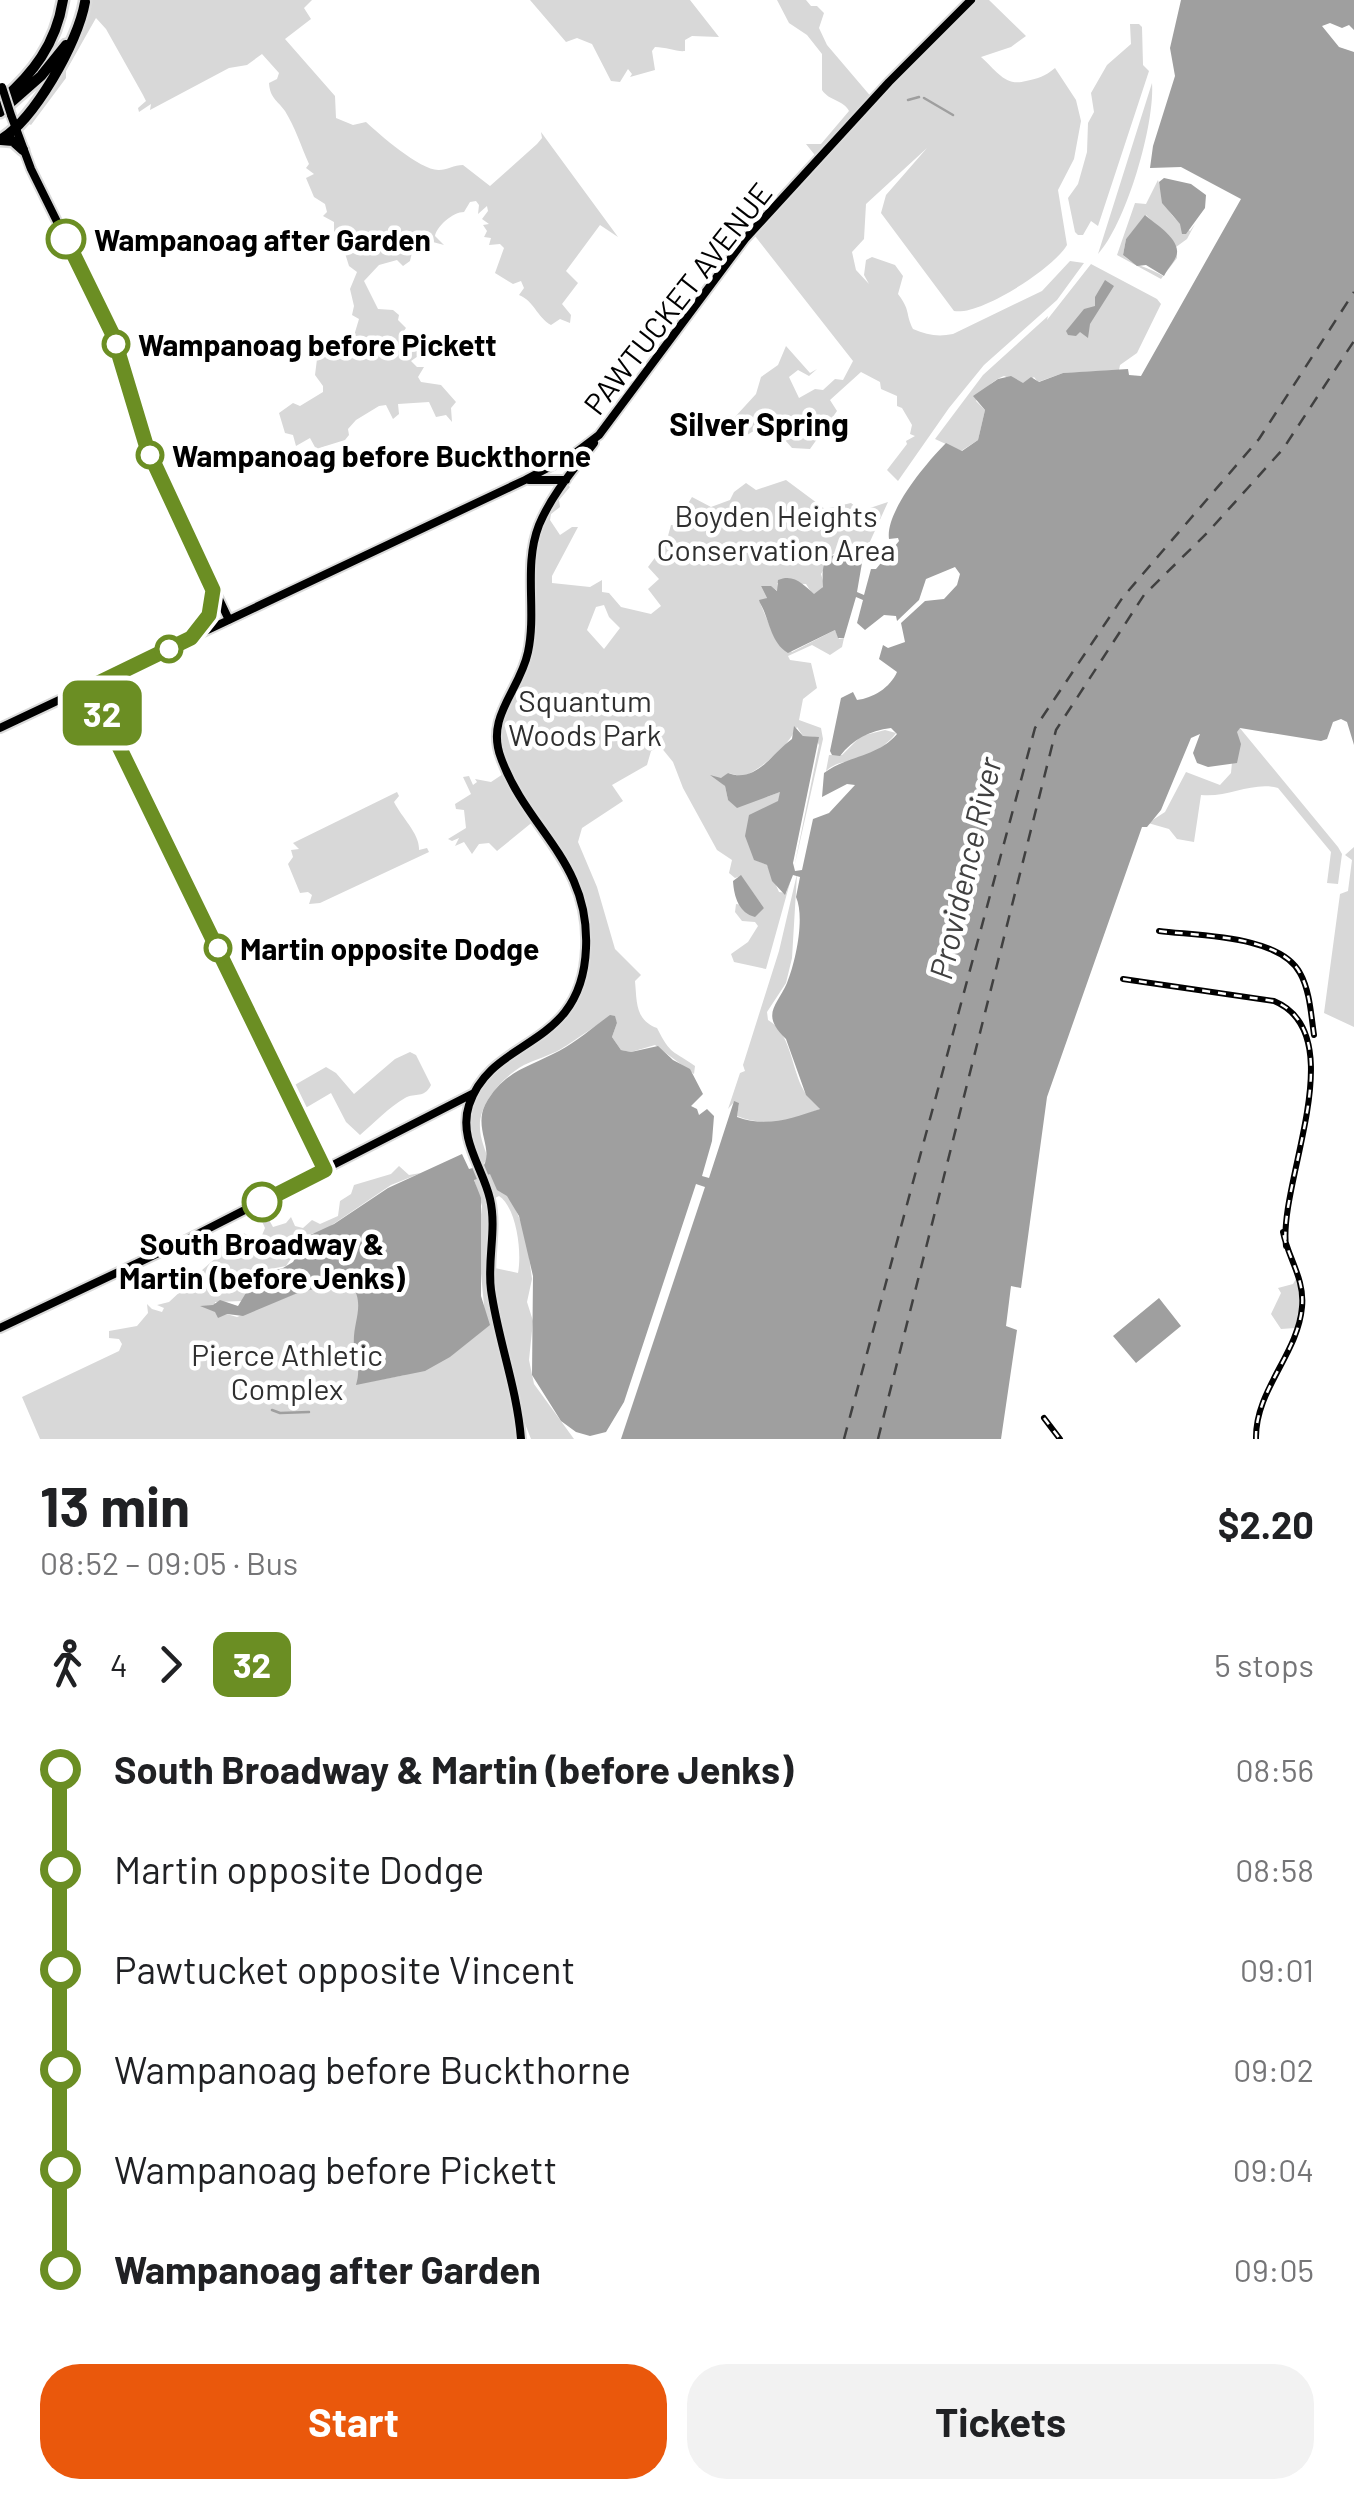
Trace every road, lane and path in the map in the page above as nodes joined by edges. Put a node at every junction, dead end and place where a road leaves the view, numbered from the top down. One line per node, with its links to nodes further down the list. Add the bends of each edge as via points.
1 (63, 0): 6 (highway, via 44,55)
2 (971, 0): 10 (main road, PAWTUCKET AVENUE, via 744,239)
3 (86, 1): 7 (highway, via 55,61); 7 (highway, via 65,60 27,114)
4 (0, 76): 5 (main road)
5 (2, 87): 7 (main road, bridge)
6 (0, 102)
7 (8, 118): 8 (highway, via 12,132); 9 (main road)
8 (0, 140): 9 (highway)
9 (23, 150): 15 (main road, via 112,332 147,448)
10 (599, 435): 11 (main road, PAWTUCKET AVENUE); 13 (main road)
11 (527, 478): 12 (main road, PAWTUCKET AVENUE); 13 (main road, PAWTUCKET AVENUE); 16 (main road, PAWTUCKET AVENUE)
12 (546, 478): 13 (main road, PAWTUCKET AVENUE); 14 (main road)
13 (567, 478): 14 (main road)
14 (555, 496): 19 (main road, via 532,552 527,658 496,735 515,788 573,878 583,908 586,958 575,998 559,1021 502,1062)
15 (212, 584): 16 (main road); 17 (main road, via 209,615)
16 (230, 620): 17 (main road, PAWTUCKET AVENUE)
17 (191, 638): 18 (main road, PAWTUCKET AVENUE)
18 (0, 728)
19 (474, 1093): 20 (main road); 21 (main road)
20 (446, 1110): 21 (main road); 22 (main road)
21 (466, 1118): 23 (main road, via 491,1205 492,1294)
22 (0, 1328)
23 (521, 1439)

